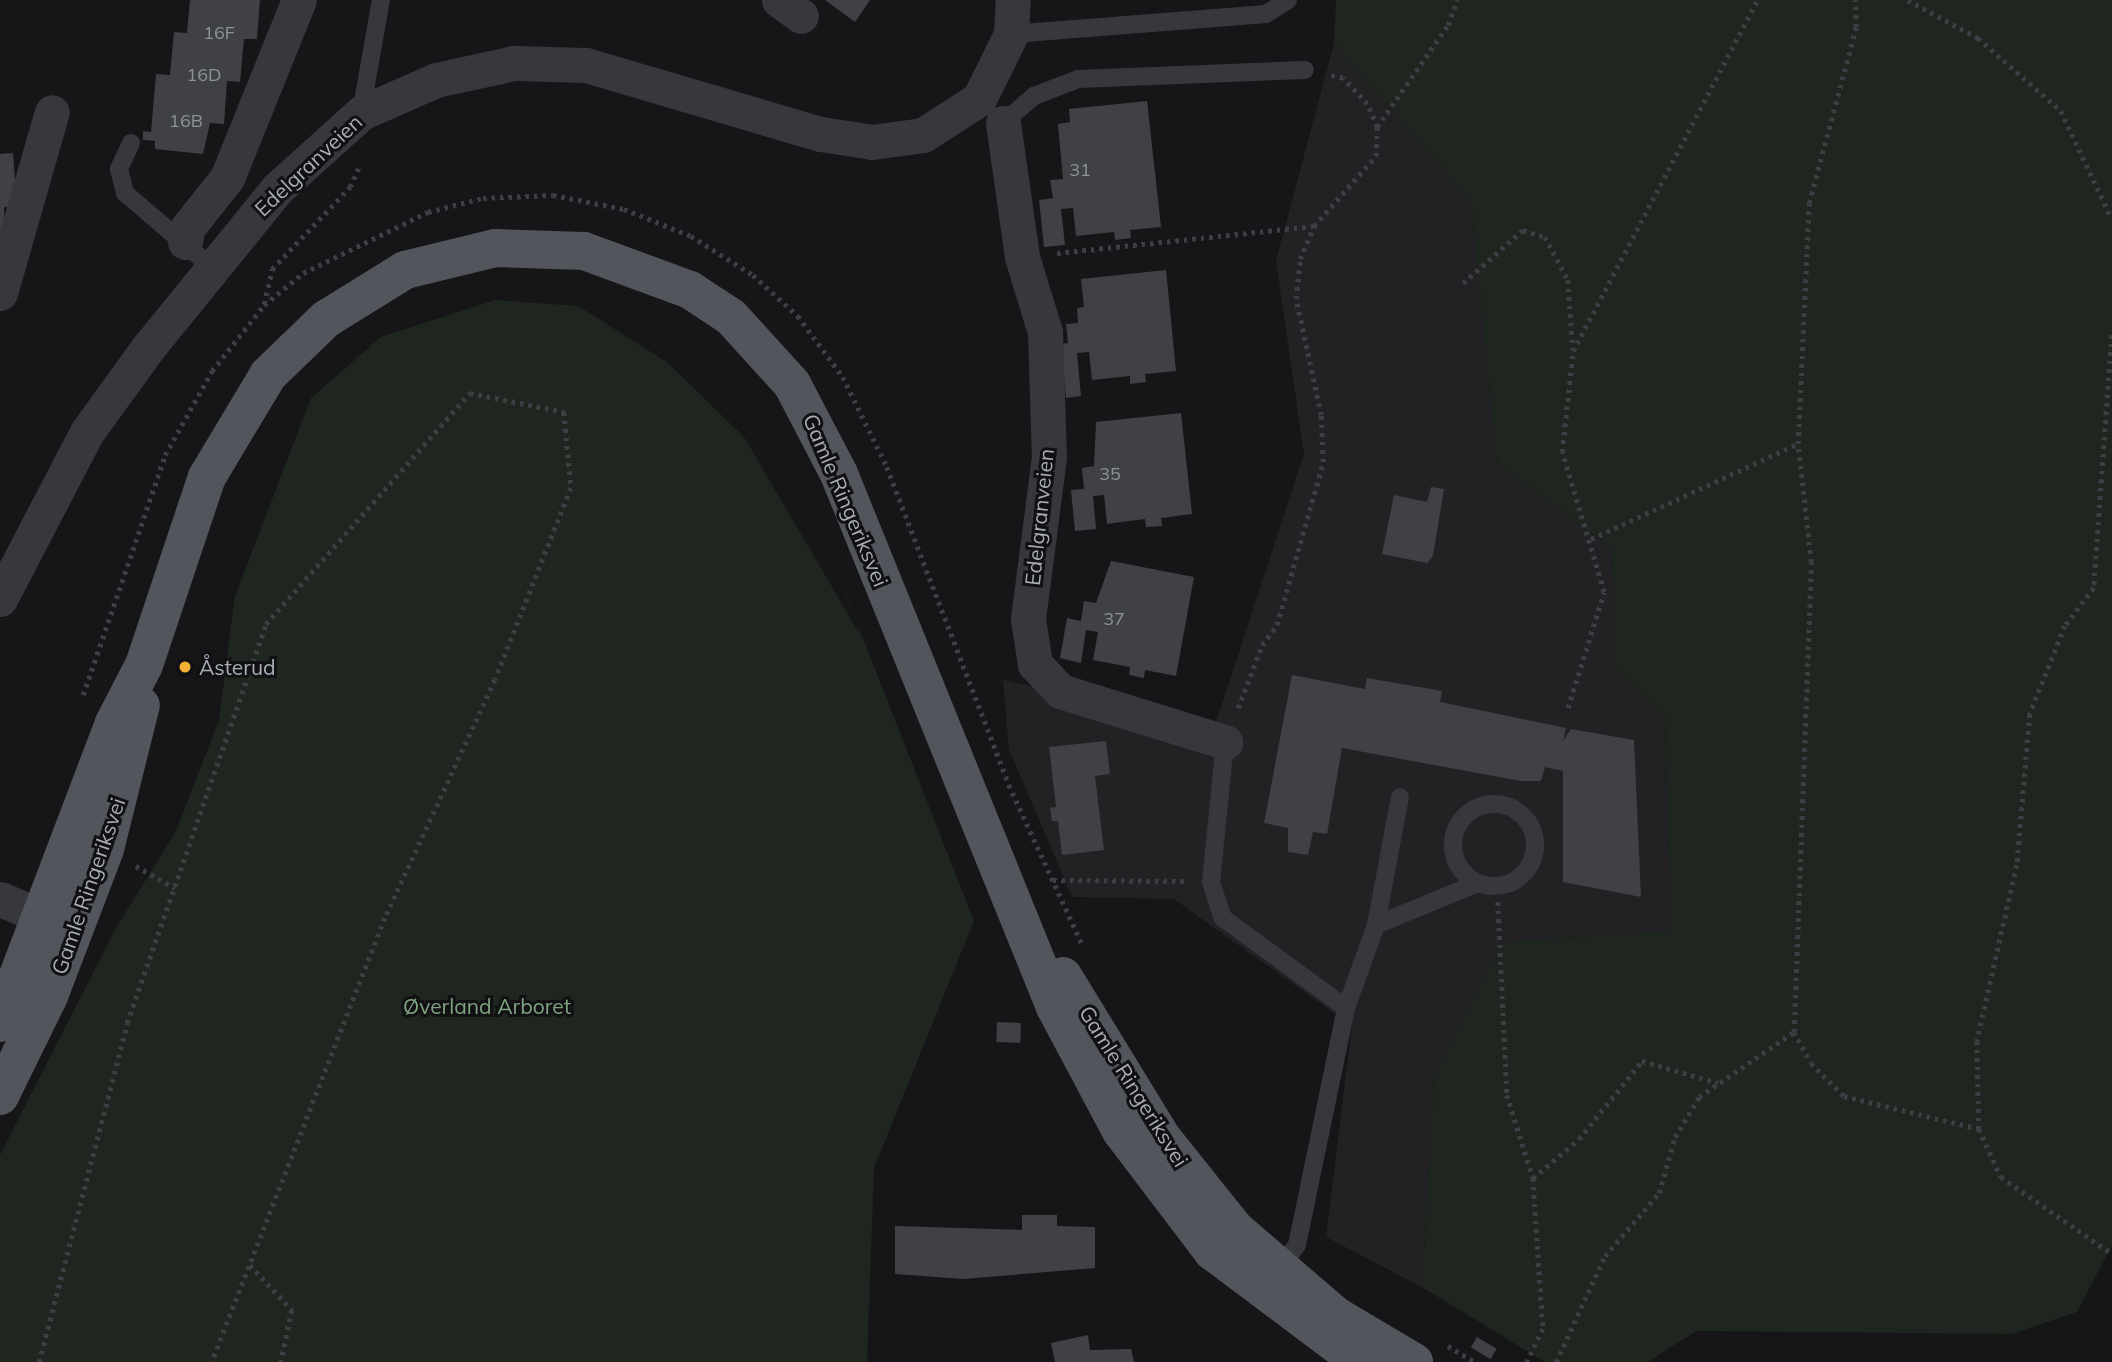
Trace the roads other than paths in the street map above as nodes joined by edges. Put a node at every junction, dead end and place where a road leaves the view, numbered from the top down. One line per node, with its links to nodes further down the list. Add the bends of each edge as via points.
1 (299, 0): 11 (street, via 227,178 188,226)
2 (381, 0): 9 (lane)
3 (1013, 0): 5 (street)
4 (1288, 0): 5 (lane, via 1266,14)
5 (1011, 34): 7 (street)
6 (1306, 69): 7 (lane, via 1078,79)
7 (991, 111): 9 (street, Edelgranveien, via 923,135 872,142 821,134 586,65 514,63 436,80); 14 (street, Edelgranveien, via 1022,257 1045,332 1049,457 1028,619 1035,664 1060,691)
8 (52, 112): 12 (street)
9 (360, 113): 11 (street, Edelgranveien)
10 (131, 143): 11 (lane, via 119,169 125,192)
11 (197, 254): 13 (street, Edelgranveien, via 87,432)
12 (0, 293)
13 (0, 599)
14 (1225, 742): 20 (lane, via 1211,882 1223,918)
15 (1399, 797): 19 (lane)
16 (1478, 883): 16 (lane, via 1457,864 1454,836 1469,812 1496,803 1521,813 1536,848 1526,872 1498,886); 19 (lane)
17 (0, 899): 18 (street)
18 (59, 924): 21 (main road, Gamle Ringeriksvei); 22 (main road, Gamle Ringeriksvei); 23 (main road, Gamle Ringeriksvei, via 134,745 144,665 207,477 239,417 297,343 362,292 405,270 495,248 583,251 690,290 731,317 792,384 839,474 980,834 1027,930 1055,1007 1121,1131 1212,1251)
19 (1376, 925): 20 (lane)
20 (1346, 1008): 23 (lane, via 1297,1245)
21 (0, 1023)
22 (0, 1096)
23 (1270, 1281): 24 (main road, Gamle Ringeriksvei); 25 (main road, Gamle Ringeriksvei)
24 (1360, 1362)
25 (1414, 1362)

